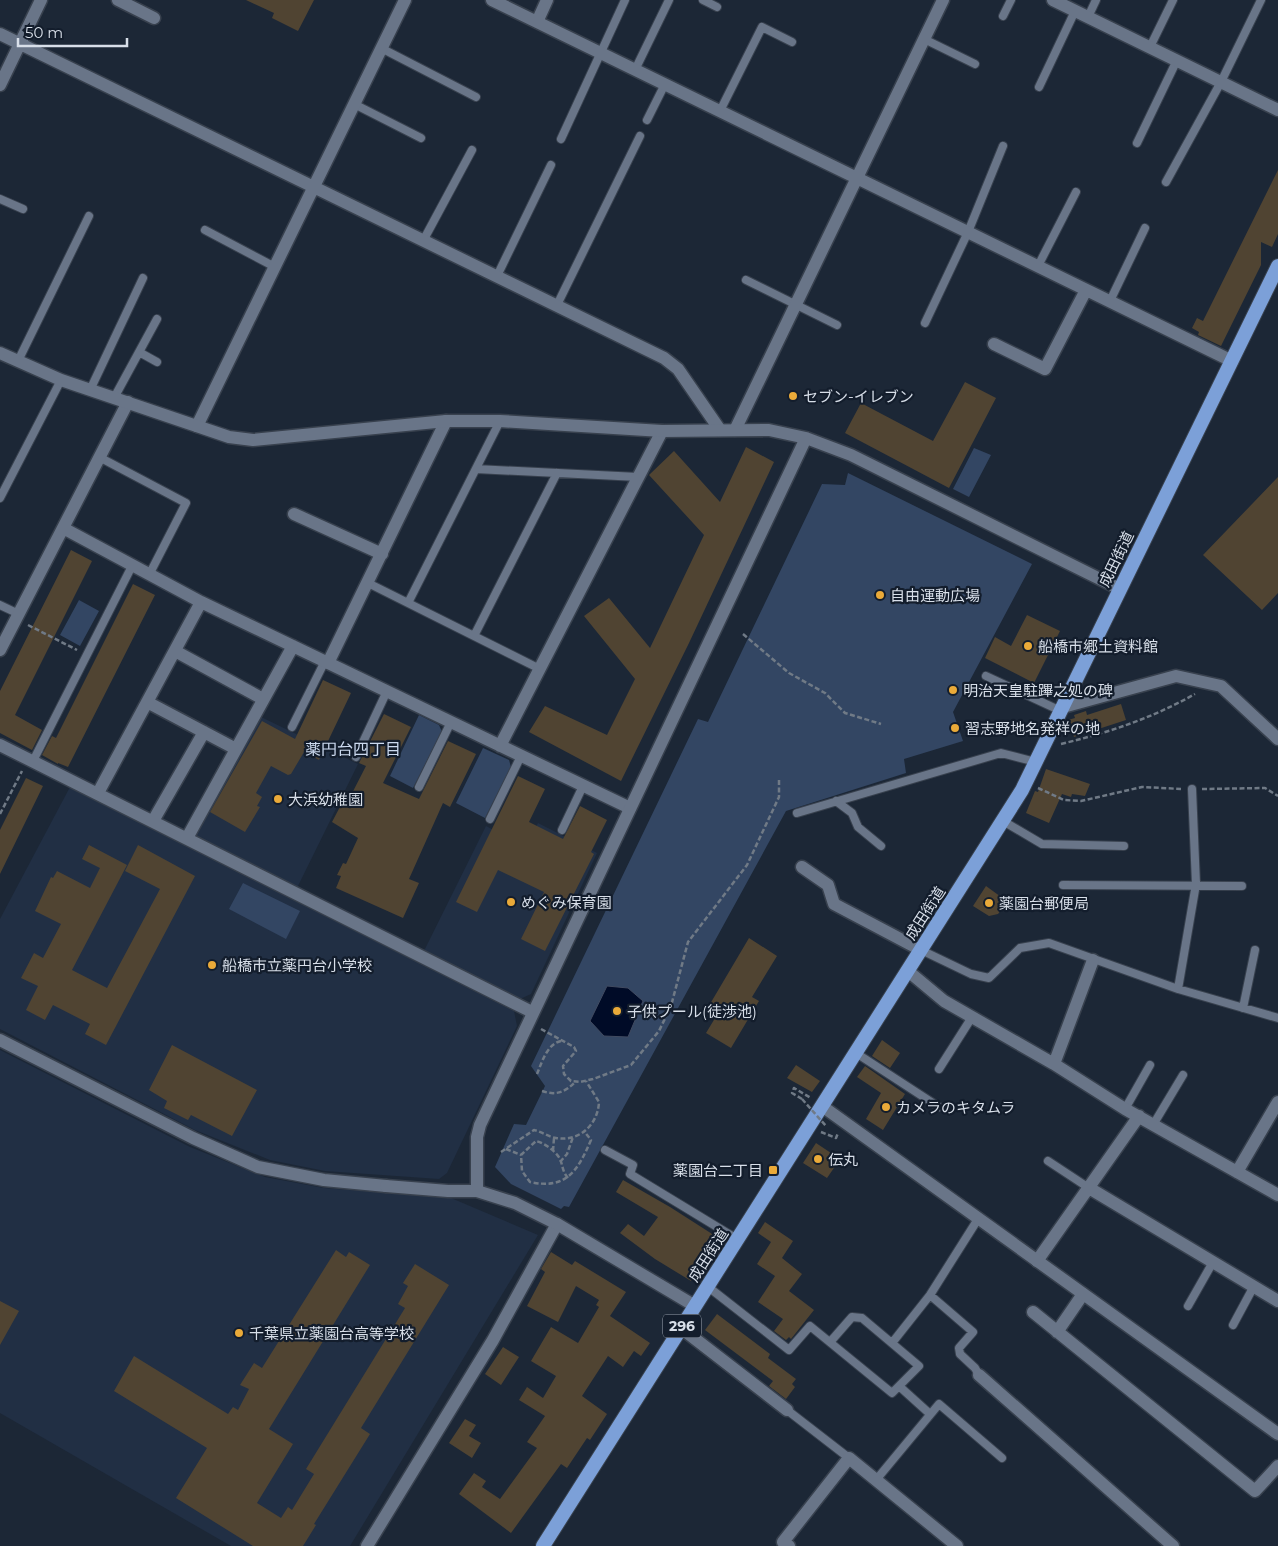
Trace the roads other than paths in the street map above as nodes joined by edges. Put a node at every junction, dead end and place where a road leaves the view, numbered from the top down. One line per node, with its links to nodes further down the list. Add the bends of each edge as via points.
1 (41, 0): 24 (street)
2 (118, 0): 19 (street)
3 (405, 0): 26 (street)
4 (492, 0): 20 (street)
5 (547, 0): 20 (street)
6 (625, 0): 27 (lane)
7 (669, 0): 30 (lane)
8 (703, 0): 15 (lane)
9 (943, 0): 22 (street)
10 (1011, 0): 17 (lane)
11 (1053, 0): 16 (street)
12 (1096, 0): 18 (lane)
13 (1173, 0): 25 (lane)
14 (1261, 0): 31 (lane)
15 (717, 7)
16 (1075, 11): 18 (street); 34 (lane)
17 (1003, 16)
18 (1088, 17): 25 (street)
19 (154, 18)
20 (537, 22): 27 (street)
21 (0, 34): 24 (street)
22 (924, 39): 29 (lane); 47 (street)
23 (792, 42): 38 (lane, via 762,27)
24 (20, 44): 32 (street); 49 (street)
25 (1150, 47): 28 (street)
26 (381, 48): 35 (lane); 36 (street)
27 (600, 53): 30 (street); 42 (lane)
28 (1177, 60): 31 (street); 43 (lane)
29 (975, 64)
30 (635, 70): 33 (street)
31 (1221, 82): 37 (street); 48 (lane)
32 (0, 84)
33 (665, 84): 38 (street); 39 (lane)
34 (1039, 87)
35 (476, 98)
36 (354, 104): 41 (lane); 49 (street)
37 (1278, 110)
38 (720, 111): 47 (street)
39 (647, 120)
40 (640, 136): 66 (lane)
41 (421, 138)
42 (561, 140)
43 (1137, 143)
44 (1003, 146): 56 (lane)
45 (472, 150): 57 (lane)
46 (551, 165): 61 (lane)
47 (857, 178): 56 (street); 67 (street)
48 (1166, 182)
49 (314, 187): 57 (street); 60 (street)
50 (1076, 192): 58 (lane)
51 (0, 199): 52 (lane)
52 (23, 209)
53 (89, 216): 74 (lane)
54 (1145, 228): 65 (lane)
55 (205, 230): 60 (lane)
56 (968, 232): 58 (street); 69 (lane)
57 (423, 241): 61 (street)
58 (1038, 266): 64 (street)
59 (1278, 266): 75 (highway, 成田街道 / 296)
60 (275, 267): 83 (street)
61 (497, 276): 66 (street)
62 (143, 278): 78 (lane)
63 (746, 280): 67 (lane)
64 (1086, 290): 65 (street); 71 (street, via 1045,369)
65 (1110, 301): 75 (street)
66 (558, 305): 84 (street, via 673,364)
67 (795, 305): 70 (lane); 85 (street)
68 (157, 319): 72 (lane)
69 (925, 323)
70 (837, 325)
71 (994, 344)
72 (139, 352): 76 (lane); 79 (lane)
73 (0, 353): 74 (street)
74 (18, 361): 77 (street)
75 (1232, 361): 99 (highway, 成田街道 / 296)
76 (157, 362)
77 (61, 380): 78 (street); 92 (lane)
78 (91, 388): 79 (street)
79 (114, 398): 80 (street)
80 (128, 402): 83 (street); 88 (street)
81 (446, 421): 82 (street); 83 (street, via 253,440 229,437); 95 (street)
82 (500, 421): 86 (street); 89 (lane)
83 (197, 426)
84 (720, 430): 85 (street); 86 (street)
85 (735, 430): 87 (street, via 769,430)
86 (662, 431): 91 (street)
87 (806, 438): 99 (street, via 851,455); 131 (street)
88 (99, 457): 94 (street); 97 (lane, via 186,503)
89 (476, 469): 90 (lane); 101 (lane)
90 (557, 473): 91 (lane); 104 (lane)
91 (638, 477): 109 (street)
92 (0, 498)
93 (294, 514): 95 (street)
94 (63, 528): 96 (street); 103 (street)
95 (382, 554): 98 (street)
96 (132, 566): 97 (street); 124 (lane)
97 (148, 576): 100 (street)
98 (368, 583): 101 (lane); 108 (street)
99 (1120, 590): 114 (highway, 成田街道 / 296)
100 (201, 602): 105 (street); 107 (street)
101 (408, 603): 104 (lane)
102 (0, 605): 103 (lane)
103 (17, 616): 106 (street)
104 (474, 636): 109 (lane)
105 (293, 646): 108 (street); 112 (street)
106 (0, 650)
107 (175, 651): 112 (street); 113 (street)
108 (327, 662): 111 (street); 116 (lane)
109 (540, 669): 120 (street)
110 (986, 676): 114 (lane)
111 (387, 691): 115 (street); 123 (lane)
112 (263, 700): 121 (street)
113 (147, 702): 117 (street); 129 (street)
114 (1062, 709): 118 (street, via 1176,676 1221,686); 125 (highway, 成田街道 / 296)
115 (450, 722): 120 (street); 127 (lane)
116 (292, 727)
117 (204, 732): 121 (street); 134 (street)
118 (1278, 739)
119 (0, 744): 124 (street)
120 (500, 746): 122 (street)
121 (236, 750): 137 (street)
122 (521, 756): 126 (street); 133 (lane)
123 (356, 757)
124 (30, 762): 129 (street)
125 (1036, 762): 130 (lane, via 1001,753); 135 (highway, 成田街道 / 296)
126 (583, 786): 131 (street); 136 (lane)
127 (419, 787)
128 (1192, 789): 142 (lane)
129 (98, 793): 134 (street)
130 (836, 801): 132 (lane); 138 (lane, via 852,813 858,827)
131 (630, 808): 150 (street)
132 (797, 813)
133 (490, 819)
134 (153, 821): 137 (street)
135 (1003, 822): 139 (lane, via 1042,844); 144 (highway, 成田街道 / 296)
136 (562, 830)
137 (187, 838): 150 (street)
138 (881, 846)
139 (1124, 846)
140 (802, 867): 144 (street, via 828,885 834,904)
141 (1063, 884): 142 (lane)
142 (1196, 884): 143 (lane); 148 (lane)
143 (1242, 886)
144 (922, 950): 146 (lane, via 971,974 989,978 1020,948 1049,943); 147 (highway, 成田街道 / 296)
145 (1255, 950): 149 (lane)
146 (1093, 960): 148 (lane); 155 (street)
147 (908, 971): 151 (street, via 944,1001); 154 (highway, 成田街道 / 296)
148 (1178, 989): 149 (lane)
149 (1243, 1008): 152 (lane)
150 (532, 1012): 169 (street, via 480,1125)
151 (972, 1017): 155 (street); 157 (lane)
152 (1278, 1018)
153 (0, 1040): 169 (street, via 193,1138 258,1167 324,1180)
154 (856, 1053): 160 (highway, 成田街道 / 296); 161 (lane)
155 (1054, 1064): 162 (street)
156 (1150, 1065): 162 (lane)
157 (939, 1069)
158 (1183, 1075): 164 (lane)
159 (1278, 1102): 167 (street)
160 (818, 1103): 171 (street); 173 (highway, 成田街道 / 296)
161 (939, 1107)
162 (1125, 1109): 163 (street)
163 (1139, 1116): 164 (street); 168 (street)
164 (1154, 1125): 167 (street)
165 (605, 1150): 173 (lane, via 633,1165 630,1174)
166 (1048, 1161): 168 (lane)
167 (1237, 1172): 170 (street)
168 (1089, 1188): 174 (street); 175 (street)
169 (477, 1191): 172 (street, via 515,1203)
170 (1278, 1195)
171 (978, 1219): 174 (street); 179 (lane)
172 (557, 1224): 181 (street); 198 (street, via 493,1340)
173 (737, 1239): 176 (highway, 成田街道 / 296)
174 (1037, 1261): 178 (street)
175 (1213, 1262): 177 (street); 182 (lane)
176 (707, 1286): 181 (highway, 成田街道 / 296); 187 (lane, via 789,1350 810,1326)
177 (1254, 1286): 180 (street); 184 (lane)
178 (1083, 1294): 186 (street); 193 (street)
179 (930, 1295): 188 (lane); 189 (lane, via 973,1332 959,1348 960,1354)
180 (1278, 1301)
181 (695, 1306): 185 (highway, 成田街道 / 296)
182 (1188, 1306)
183 (1032, 1312): 186 (street)
184 (1233, 1325)
185 (681, 1328): 191 (street); 199 (highway, 成田街道 / 296)
186 (1057, 1332): 196 (street, via 1256,1491)
187 (832, 1341): 188 (lane, via 852,1317 862,1318); 190 (lane, via 892,1392)
188 (892, 1343): 190 (lane, via 918,1366)
189 (979, 1375): 202 (street)
190 (899, 1386): 192 (lane)
191 (787, 1410): 194 (lane)
192 (930, 1414): 195 (lane, via 939,1404); 197 (lane)
193 (1278, 1434)
194 (849, 1458): 197 (street); 200 (street, via 783,1542)
195 (1002, 1458)
196 (1278, 1466)
197 (876, 1480): 201 (street)
198 (367, 1546)
199 (543, 1546)
200 (788, 1546)
201 (956, 1546)
202 (1173, 1546)

